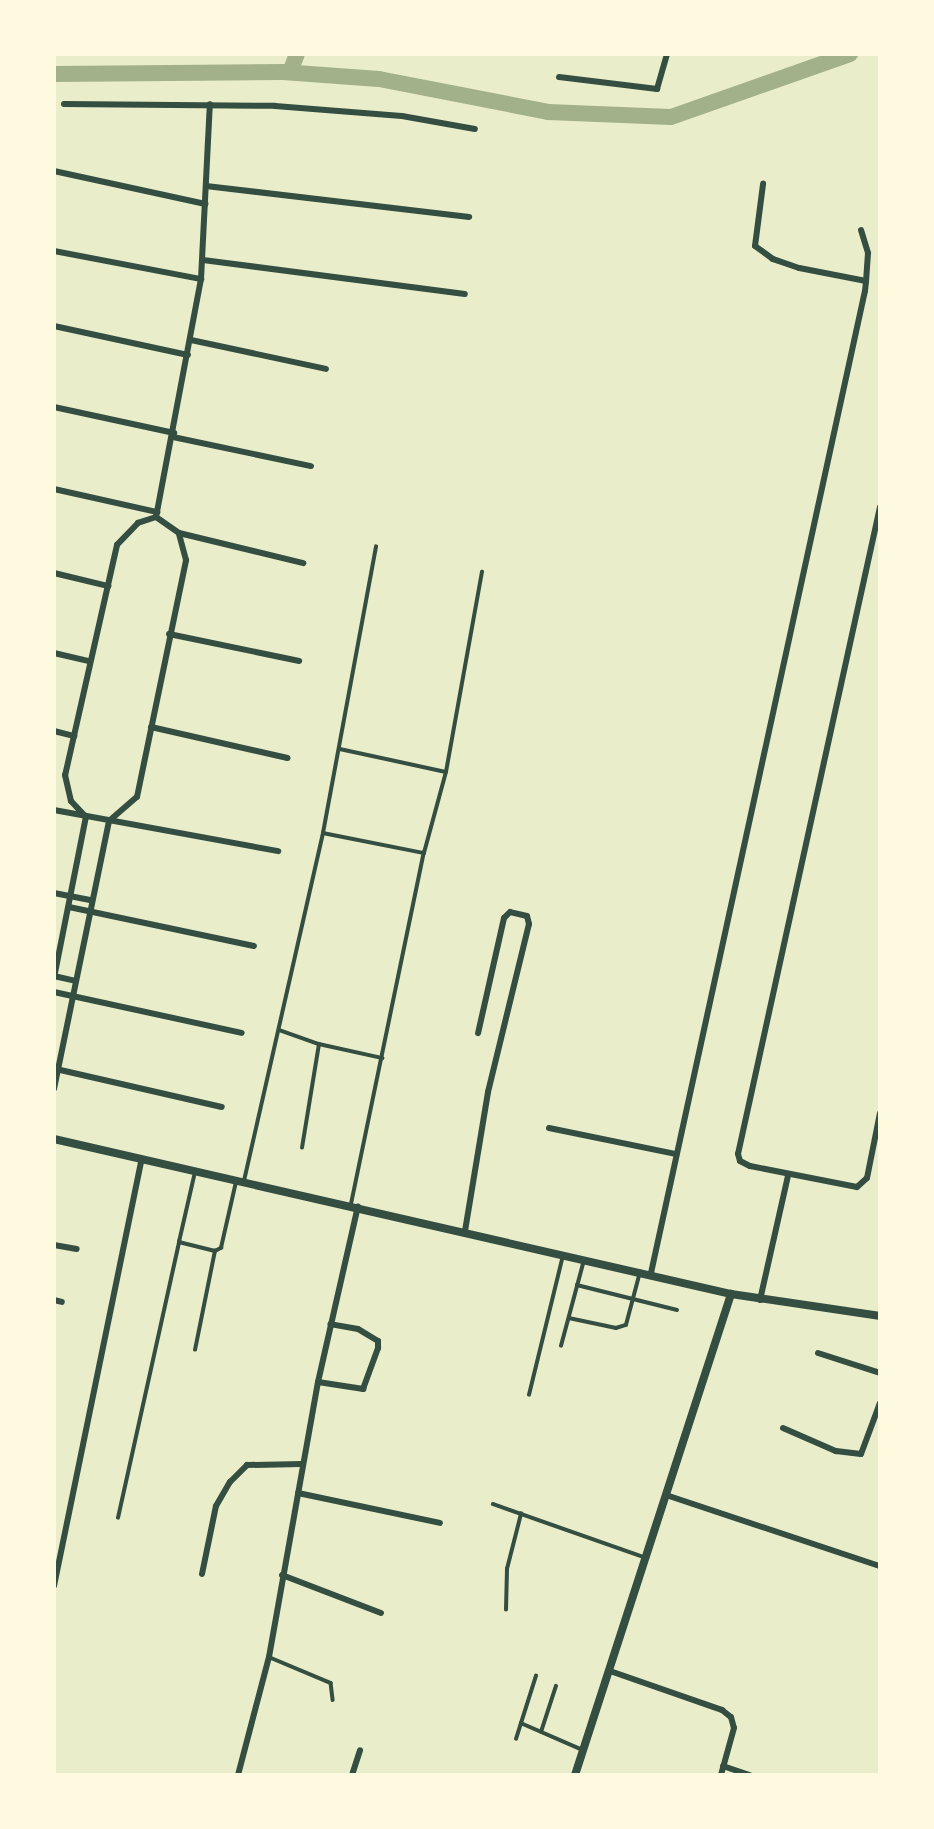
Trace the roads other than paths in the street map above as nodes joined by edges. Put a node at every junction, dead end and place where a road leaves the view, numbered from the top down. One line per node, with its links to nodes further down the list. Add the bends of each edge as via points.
1 (667, 54): 2 (street, via 657,89)
2 (559, 77)
3 (64, 104): 4 (street)
4 (210, 104): 5 (street, via 402,116); 8 (street)
5 (475, 130)
6 (54, 171): 9 (street)
7 (763, 184): 15 (street, via 755,243 761,253 799,268)
8 (206, 186): 9 (street); 10 (street)
9 (205, 204): 13 (street)
10 (468, 218)
11 (861, 230): 15 (street, via 867,253)
12 (54, 251): 14 (street)
13 (203, 260): 14 (street); 16 (street)
14 (201, 279): 18 (street)
15 (866, 281): 71 (street)
16 (465, 294)
17 (54, 327): 19 (street)
18 (191, 340): 19 (street); 20 (street)
19 (188, 355): 22 (street)
20 (327, 369)
21 (54, 407): 22 (street)
22 (173, 435): 23 (street); 26 (street)
23 (311, 466)
24 (54, 488): 26 (street)
25 (880, 507): 74 (street, via 738,1154 740,1161 750,1166)
26 (156, 514): 27 (street); 32 (street, via 123,534)
27 (179, 533): 29 (street); 33 (street, via 186,560)
28 (376, 547): 40 (lane)
29 (303, 563)
30 (482, 572): 42 (lane)
31 (54, 573): 32 (street)
32 (108, 586): 35 (street)
33 (169, 634): 36 (street); 37 (street)
34 (54, 653): 35 (street)
35 (90, 661): 39 (street)
36 (299, 661)
37 (151, 727): 41 (street); 45 (street, via 137,797)
38 (54, 731): 39 (street)
39 (74, 736): 44 (street, via 66,790)
40 (340, 749): 42 (lane); 46 (lane)
41 (288, 758)
42 (446, 772): 48 (lane)
43 (54, 810): 44 (street)
44 (86, 817): 45 (street); 50 (street)
45 (109, 821): 47 (street); 51 (street)
46 (323, 833): 48 (lane); 59 (lane)
47 (278, 851)
48 (424, 853): 63 (lane)
49 (54, 893): 50 (street)
50 (71, 896): 51 (street); 52 (street)
51 (91, 900): 53 (street)
52 (69, 907): 53 (street); 55 (street)
53 (88, 911): 54 (street); 56 (street)
54 (254, 946)
55 (54, 977): 56 (street)
56 (75, 981): 58 (street)
57 (54, 992): 58 (street)
58 (72, 997): 60 (street); 64 (street)
59 (279, 1030): 62 (lane); 75 (lane)
60 (242, 1033)
61 (478, 1033): 77 (street, via 504,918 510,912 527,916 529,924 488,1092)
62 (319, 1045): 63 (lane); 70 (lane)
63 (382, 1058): 76 (lane)
64 (56, 1069): 65 (street); 66 (street)
65 (54, 1089)
66 (222, 1107)
67 (880, 1113): 74 (street, via 863,1184)
68 (549, 1128): 71 (street)
69 (54, 1139): 72 (street)
70 (302, 1148)
71 (676, 1154): 85 (street)
72 (142, 1159): 73 (street); 113 (street)
73 (195, 1172): 75 (street); 78 (lane)
74 (788, 1176): 89 (street)
75 (240, 1182): 76 (street); 81 (lane, via 225,1241)
76 (355, 1205): 77 (street); 93 (street)
77 (465, 1231): 82 (street)
78 (179, 1242): 81 (lane); 107 (lane)
79 (54, 1245): 80 (street)
80 (77, 1249)
81 (215, 1251): 95 (lane)
82 (564, 1254): 83 (street); 99 (lane)
83 (584, 1258): 84 (street); 86 (lane)
84 (640, 1271): 85 (street); 88 (lane)
85 (651, 1273): 87 (street)
86 (577, 1285): 88 (lane); 92 (lane)
87 (731, 1294): 89 (street); 104 (street)
88 (635, 1299): 90 (lane); 92 (lane, via 622,1328)
89 (760, 1300): 91 (street)
90 (677, 1310)
91 (880, 1316)
92 (569, 1318): 94 (lane)
93 (330, 1324): 98 (street); 98 (street, via 358,1329 378,1341 378,1348 363,1389)
94 (561, 1346)
95 (195, 1350)
96 (818, 1353): 97 (street)
97 (880, 1373)
98 (318, 1382): 102 (street)
99 (529, 1395)
100 (880, 1403): 101 (street, via 861,1454 836,1451)
101 (783, 1429)
102 (302, 1464): 103 (street); 111 (street, via 247,1465 230,1482 216,1506)
103 (298, 1493): 108 (street); 112 (street)
104 (666, 1495): 109 (street); 110 (street)
105 (493, 1504): 106 (lane)
106 (521, 1514): 109 (lane); 114 (lane, via 507,1569)
107 (118, 1518)
108 (440, 1523)
109 (648, 1558): 117 (street)
110 (880, 1566)
111 (202, 1574)
112 (282, 1575): 115 (street); 116 (street)
113 (54, 1586)
114 (506, 1610)
115 (381, 1613)
116 (270, 1657): 120 (lane, via 331,1683); 127 (street)
117 (610, 1671): 125 (street); 126 (street, via 731,1717 734,1728)
118 (536, 1676): 121 (lane)
119 (556, 1686): 122 (lane)
120 (333, 1700)
121 (521, 1723): 122 (lane); 123 (lane)
122 (541, 1732): 125 (lane)
123 (516, 1739)
124 (359, 1750): 128 (street)
125 (583, 1750): 129 (street)
126 (723, 1766): 130 (street); 131 (street)
127 (238, 1775)
128 (352, 1775)
129 (575, 1775)
130 (721, 1775)
131 (749, 1775)

